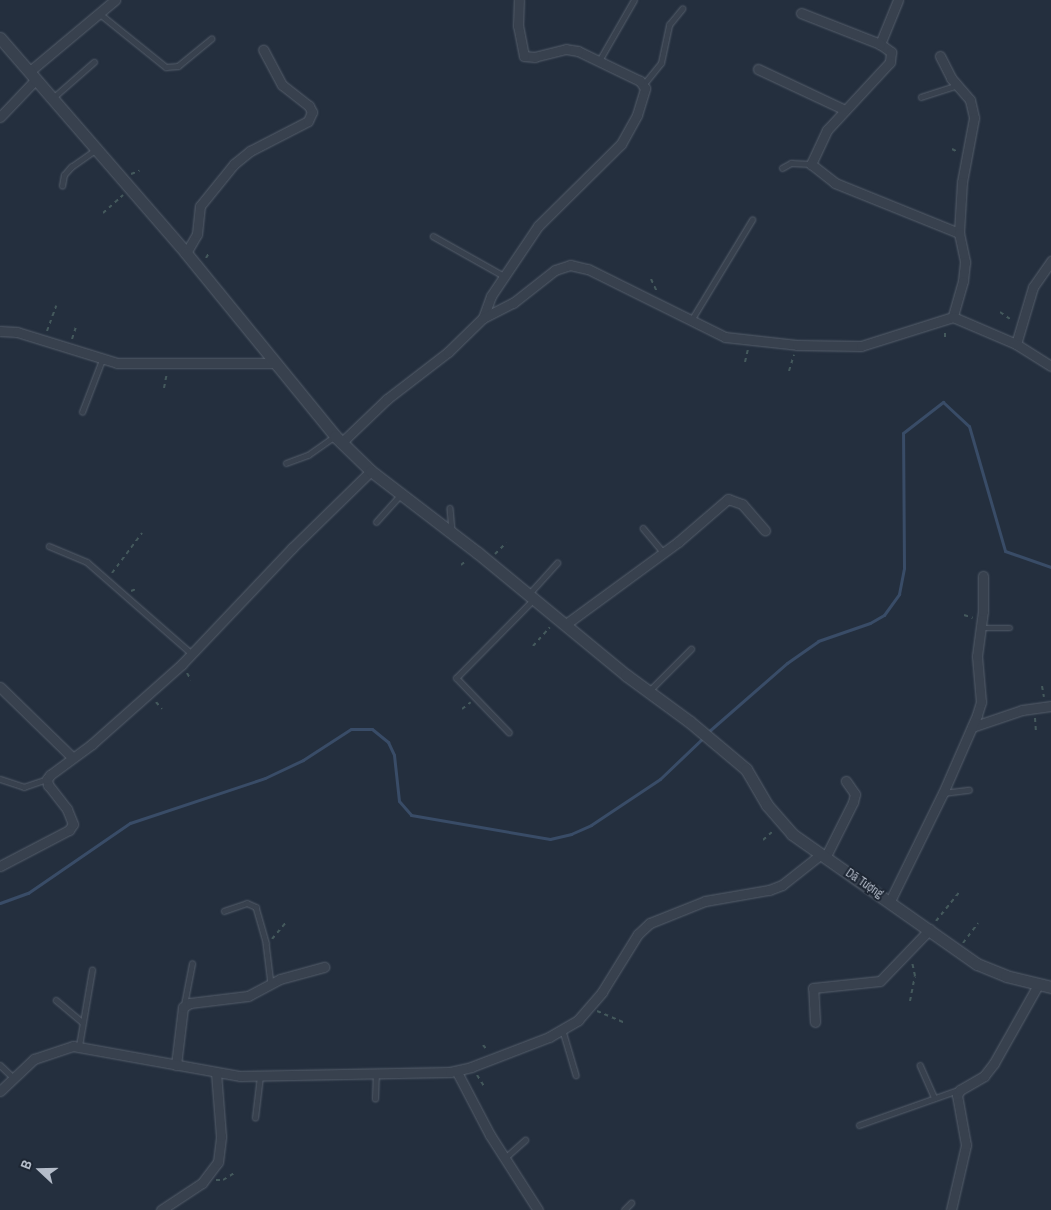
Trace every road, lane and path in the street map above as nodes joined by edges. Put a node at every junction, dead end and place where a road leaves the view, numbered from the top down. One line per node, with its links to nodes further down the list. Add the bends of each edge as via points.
1 (115, 0): 7 (street)
2 (518, 0): 13 (street, via 518,26 524,56 535,57 566,49)
3 (634, 0): 13 (lane)
4 (898, 0): 10 (street)
5 (682, 9): 17 (lane, via 666,32 661,63)
6 (801, 13): 10 (street)
7 (99, 14): 9 (lane, via 166,67 178,66); 16 (street)
8 (0, 38): 16 (street, Dã Tượng)
9 (211, 39)
10 (880, 44): 21 (street, via 891,52 890,62)
11 (263, 50): 32 (street, via 282,85 312,112 308,121 250,151 234,164 200,206 197,234)
12 (940, 56): 18 (street)
13 (599, 61): 17 (street)
14 (94, 62): 20 (lane)
15 (758, 69): 21 (street)
16 (33, 75): 20 (street, Dã Tượng); 22 (street)
17 (644, 84): 34 (street, via 638,115 621,144 538,226)
18 (957, 85): 19 (lane); 30 (street, via 970,100 974,118 963,163)
19 (922, 97)
20 (53, 98): 23 (street, Dã Tượng)
21 (845, 110): 24 (street, via 827,130)
22 (0, 117)
23 (96, 149): 26 (lane, via 64,175); 27 (street, Dã Tượng)
24 (811, 164): 25 (lane, via 791,163); 30 (street, via 835,182)
25 (782, 168)
26 (62, 186)
27 (131, 189): 28 (path); 32 (street, Dã Tượng)
28 (103, 213)
29 (752, 220): 39 (lane)
30 (959, 233): 37 (street, via 964,262 963,281)
31 (433, 236): 34 (lane)
32 (186, 252): 49 (street, Dã Tượng)
33 (1051, 261): 40 (street, via 1033,287)
34 (504, 276): 38 (street, via 491,296)
35 (56, 306): 42 (path)
36 (1000, 312): 40 (path)
37 (952, 317): 44 (street); 45 (street, via 861,346)
38 (483, 318): 39 (street, via 513,303 555,270 570,266 588,269 647,301); 54 (street, via 448,352)
39 (692, 319): 43 (street, via 713,333)
40 (1021, 327): 44 (street)
41 (0, 331): 42 (street)
42 (44, 340): 46 (street)
43 (750, 342): 45 (street); 48 (path)
44 (1016, 344): 50 (street)
45 (797, 345): 51 (path)
46 (102, 360): 47 (street, via 128,364); 53 (lane)
47 (169, 362): 49 (street); 52 (path)
48 (745, 362)
49 (276, 364): 54 (street, Dã Tượng)
50 (1051, 366)
51 (789, 371)
52 (164, 388)
53 (82, 412)
54 (338, 440): 55 (lane); 56 (street, Dã Tượng)
55 (286, 463)
56 (371, 471): 57 (street, Dã Tượng); 77 (street, via 292,548)
57 (401, 494): 59 (lane); 63 (street, Dã Tượng)
58 (450, 508): 63 (lane)
59 (376, 522)
60 (643, 528): 66 (lane)
61 (765, 530): 66 (street, via 732,498)
62 (142, 533): 70 (path)
63 (452, 534): 67 (street, Dã Tượng)
64 (506, 544): 67 (path)
65 (49, 546): 70 (lane, via 86,562)
66 (664, 553): 72 (street)
67 (488, 561): 71 (street, Dã Tượng)
68 (557, 563): 71 (lane)
69 (983, 576): 73 (street)
70 (108, 579): 77 (lane)
71 (532, 596): 72 (street, Dã Tượng); 80 (lane, via 457,677)
72 (562, 621): 75 (path); 79 (street, Dã Tượng)
73 (981, 628): 74 (lane); 84 (street, via 977,656 980,702)
74 (1010, 628)
75 (533, 646)
76 (691, 649): 79 (lane)
77 (192, 654): 87 (street, via 120,720)
78 (0, 687): 87 (street)
79 (649, 691): 93 (street, Dã Tượng, via 690,722 753,778)
80 (475, 699): 83 (path); 85 (lane)
81 (1051, 706): 82 (street)
82 (1034, 708): 84 (street); 86 (path)
83 (462, 710)
84 (972, 727): 92 (street)
85 (509, 733)
86 (1036, 734)
87 (72, 758): 89 (street)
88 (0, 779): 89 (lane, via 24,787)
89 (47, 779): 96 (street, via 72,816 73,824 69,830)
90 (846, 781): 95 (street, via 854,794 853,802)
91 (969, 790): 92 (lane)
92 (943, 794): 98 (street)
93 (781, 824): 94 (path); 95 (street, Dã Tượng)
94 (763, 840)
95 (823, 856): 98 (street, Dã Tượng); 115 (street, via 782,885 705,901 650,923 625,952)
96 (0, 866)
97 (960, 891): 102 (path)
98 (890, 901): 102 (street, Dã Tượng)
99 (224, 911): 103 (lane, via 253,904 258,910)
100 (287, 921): 103 (path)
101 (978, 923): 104 (path)
102 (930, 929): 104 (street, Dã Tượng); 105 (street)
103 (266, 943): 109 (lane)
104 (958, 951): 110 (street, Dã Tượng, via 977,964)
105 (909, 952): 113 (path, via 915,976); 117 (street, via 880,981 813,988)
106 (192, 964): 114 (lane)
107 (324, 967): 109 (street)
108 (92, 970): 116 (lane)
109 (271, 984): 114 (street, via 248,996 190,1003)
110 (1038, 985): 111 (street, Dã Tượng); 132 (street, via 994,1062 975,1083)
111 (1051, 987)
112 (56, 1000): 116 (lane)
113 (910, 1001)
114 (183, 1007): 122 (street)
115 (590, 1008): 118 (path); 119 (street)
116 (82, 1022): 120 (lane)
117 (815, 1022)
118 (625, 1023)
119 (563, 1031): 124 (street); 128 (lane)
120 (78, 1046): 122 (street); 130 (street, via 47,1053)
121 (0, 1065): 130 (lane)
122 (176, 1065): 126 (street)
123 (920, 1065): 134 (lane)
124 (471, 1067): 125 (street); 131 (path)
125 (457, 1072): 127 (street); 139 (street)
126 (216, 1073): 129 (street); 141 (street, via 220,1153)
127 (376, 1074): 129 (street); 135 (lane)
128 (576, 1075)
129 (260, 1076): 136 (lane)
130 (13, 1077): 133 (street)
131 (484, 1086)
132 (960, 1090): 134 (lane); 146 (street, via 958,1102 966,1145)
133 (0, 1091)
134 (935, 1098): 137 (lane)
135 (375, 1099)
136 (255, 1118)
137 (859, 1125)
138 (525, 1140): 139 (lane)
139 (506, 1158): 143 (street)
140 (236, 1172): 141 (path, via 223,1180)
141 (209, 1177): 144 (street)
142 (631, 1203): 145 (lane)
143 (535, 1209)
144 (161, 1210)
145 (624, 1210)
146 (951, 1210)

